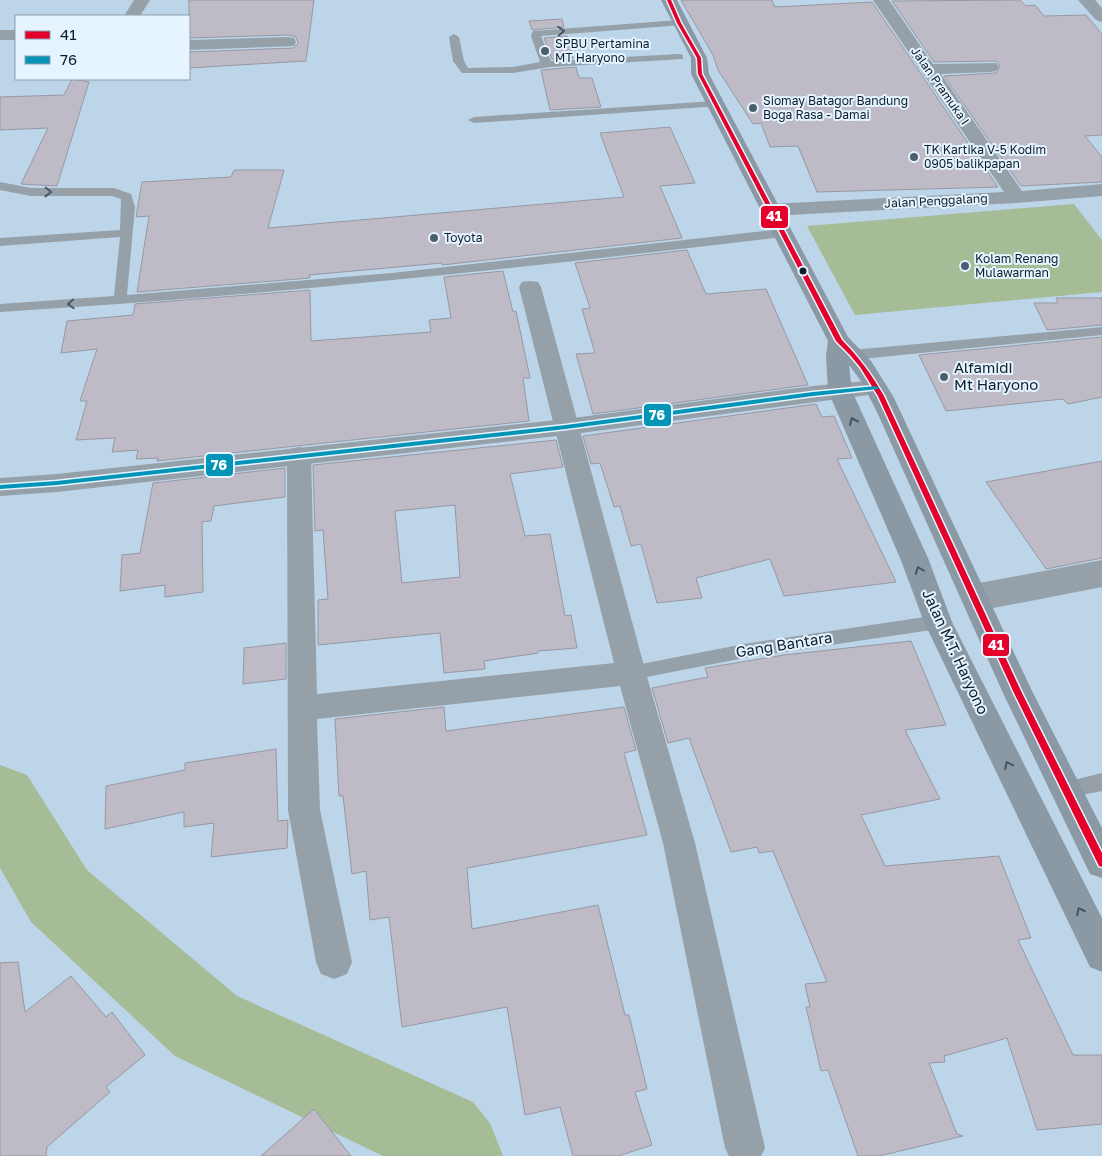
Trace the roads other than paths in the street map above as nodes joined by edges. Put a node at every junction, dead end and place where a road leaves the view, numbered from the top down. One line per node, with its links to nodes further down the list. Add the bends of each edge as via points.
1 (142, 0): 6 (street)
2 (669, 0): 8 (main road, Jalan M.T. Haryono)
3 (880, 0): 18 (street, Jalan Pramuka I)
4 (1086, 0): 7 (street)
5 (654, 8): 9 (main road, Jalan M.T. Haryono)
6 (133, 15)
7 (1102, 17)
8 (679, 23): 9 (lane); 19 (main road, Jalan M.T. Haryono, via 699,58)
9 (662, 24): 15 (main road, Jalan M.T. Haryono); 16 (lane, one-way to 9, via 546,62 536,36 538,32)
10 (0, 35): 11 (street)
11 (15, 35)
12 (454, 37): 16 (lane, via 458,64 466,72)
13 (288, 42): 14 (street)
14 (190, 45)
15 (679, 58): 16 (lane); 19 (main road, Jalan M.T. Haryono)
16 (550, 64)
17 (990, 67): 18 (street)
18 (928, 69): 24 (street, Jalan Pramuka I)
19 (700, 74): 20 (main road, Jalan M.T. Haryono)
20 (715, 104): 21 (lane); 25 (main road, Jalan M.T. Haryono)
21 (474, 120)
22 (0, 186): 26 (lane, one-way to 26, via 32,192 104,191 122,194 129,202)
23 (1102, 190): 24 (street, Jalan Penggalang)
24 (1017, 197): 25 (street, Jalan Penggalang)
25 (770, 210): 27 (main road, Jalan M.T. Haryono)
26 (127, 233): 28 (lane); 30 (lane)
27 (782, 233): 30 (lane, via 511,266 290,288); 33 (main road, Jalan M.T. Haryono)
28 (0, 242)
29 (530, 287): 36 (street)
30 (120, 300): 31 (lane, one-way to 31)
31 (0, 308)
32 (1102, 331): 33 (lane)
33 (844, 351): 34 (main road, Jalan M.T. Haryono); 35 (main road, Jalan M.T. Haryono)
34 (876, 388): 35 (street); 41 (main road, Jalan M.T. Haryono)
35 (840, 391): 36 (street); 42 (main road, Jalan M.T. Haryono, one-way to 35, via 914,558)
36 (566, 426): 37 (street); 43 (street)
37 (299, 455): 38 (street); 44 (street)
38 (0, 487)
39 (1102, 570): 41 (street)
40 (1102, 580): 41 (lane)
41 (976, 599): 46 (main road, Jalan M.T. Haryono, via 1019,694)
42 (938, 622): 43 (lane, Gang Bantara, via 744,651); 48 (main road, Jalan M.T. Haryono, one-way to 42)
43 (631, 673): 44 (street); 50 (street, via 679,843)
44 (302, 708): 49 (street, via 304,810)
45 (1102, 782): 46 (lane)
46 (1068, 789): 47 (main road, Jalan M.T. Haryono)
47 (1102, 863)
48 (1102, 955)
49 (334, 962)
50 (745, 1148)

